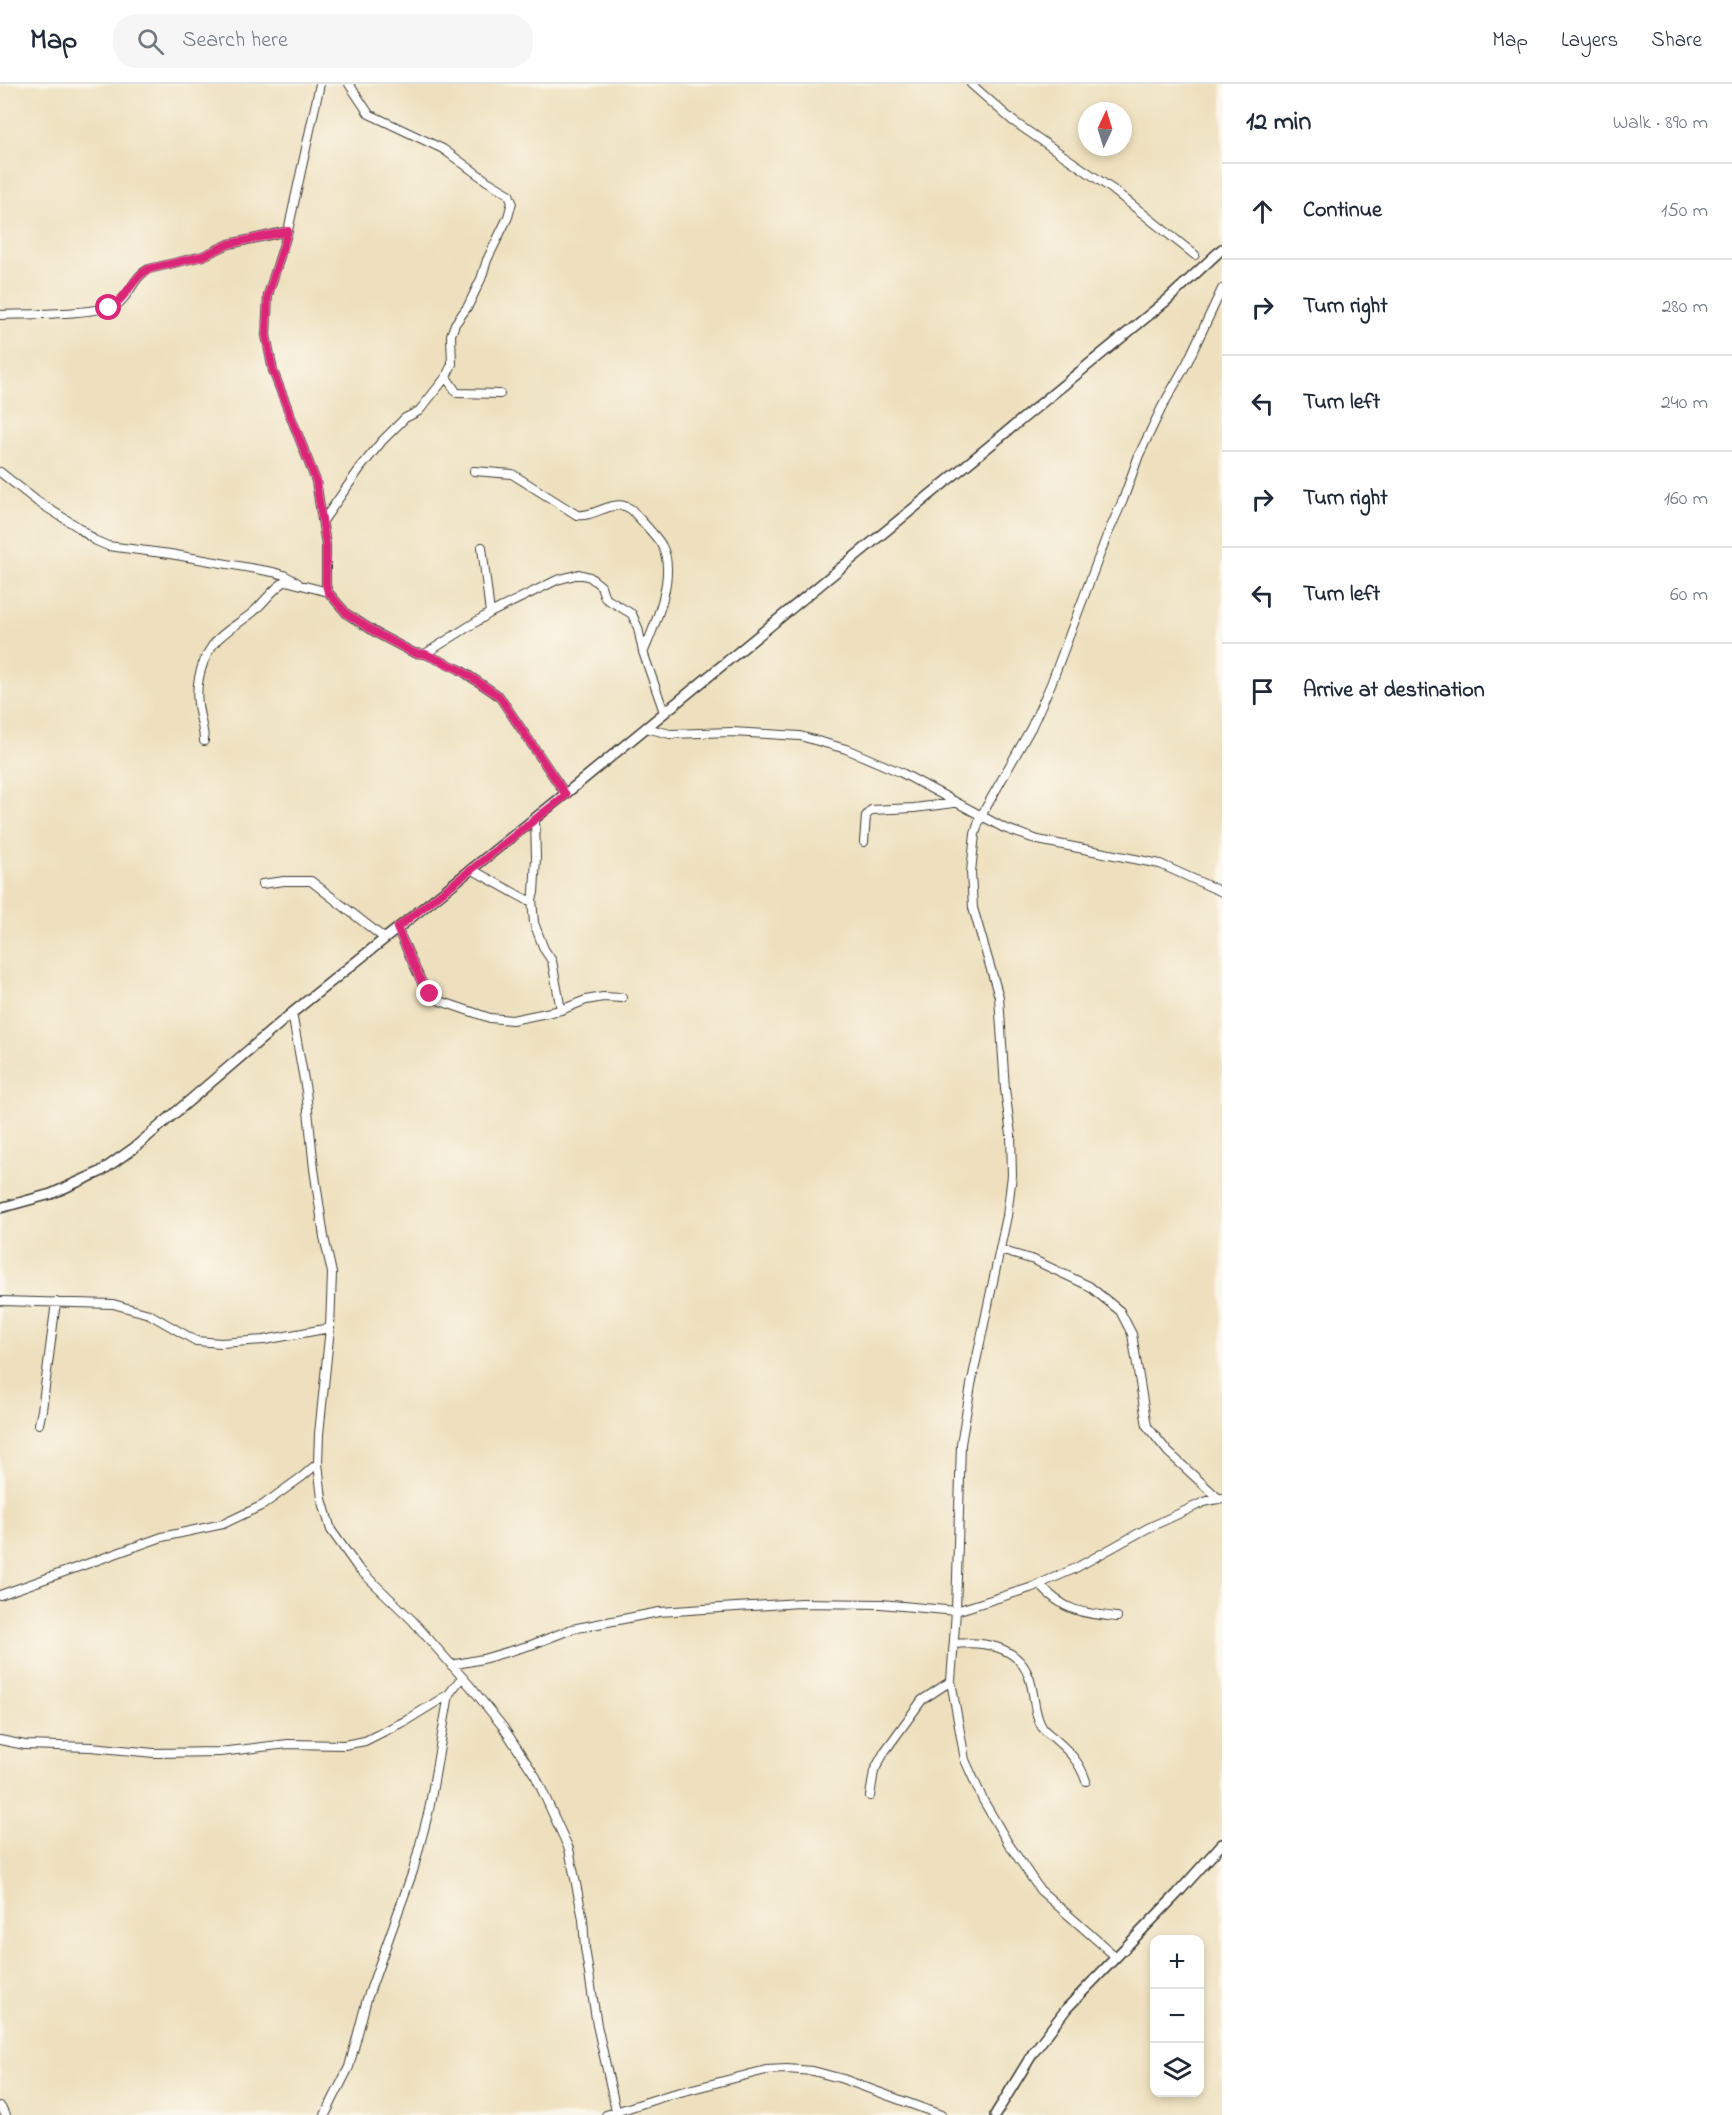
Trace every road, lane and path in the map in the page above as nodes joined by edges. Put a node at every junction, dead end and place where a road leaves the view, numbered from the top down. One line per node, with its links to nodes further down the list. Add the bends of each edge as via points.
1 (320, 84): 4 (street)
2 (349, 84): 9 (street, via 369,114 443,149 509,194 512,202 481,279 455,324 451,335 452,364)
3 (971, 84): 6 (street, via 1013,122 1112,189)
4 (288, 231): 8 (street, via 229,244 203,256 149,269 141,273 120,302 109,308); 13 (street, via 268,295 266,335 273,371 316,481)
5 (1222, 249): 20 (street, via 1166,301)
6 (1195, 255)
7 (1222, 289): 25 (street, via 1139,455 1031,728)
8 (0, 315)
9 (446, 377): 10 (street, via 456,393); 13 (street, via 419,411 405,418 382,441)
10 (500, 393)
11 (474, 471): 18 (street, via 512,474 577,514 588,515 618,504 632,510 663,547 667,568 662,607)
12 (0, 472): 15 (street, via 38,502 108,546 273,572)
13 (323, 521): 16 (street)
14 (482, 547): 17 (street)
15 (298, 583): 16 (street); 22 (street, via 286,581 279,585 262,605 220,636 205,658 197,703)
16 (328, 592): 19 (street, via 347,614 378,634 414,653)
17 (490, 614): 18 (street, via 557,579 579,574 590,577 601,586 605,598 632,614); 19 (street)
18 (643, 652): 20 (street)
19 (425, 654): 23 (street, via 459,669 499,696)
20 (664, 712): 21 (street)
21 (646, 728): 23 (street); 24 (street, via 670,734 800,736 846,749 900,772)
22 (204, 741)
23 (566, 795): 26 (street)
24 (954, 803): 25 (street); 27 (street, via 871,810 866,816)
25 (981, 815): 30 (street, via 1038,840 1160,864); 38 (street, via 971,872 973,908 999,997 1011,1135 1012,1174)
26 (535, 819): 28 (street); 31 (street)
27 (864, 842)
28 (471, 869): 31 (street); 32 (street)
29 (262, 884): 33 (street, via 311,881)
30 (1222, 891)
31 (532, 899): 35 (street, via 534,923 552,961)
32 (397, 928): 33 (street); 35 (street, via 423,985 440,1000 490,1018 512,1020)
33 (384, 938): 36 (street)
34 (622, 998): 35 (street, via 586,1000)
35 (561, 1010)
36 (292, 1013): 37 (street, via 134,1148 100,1172 51,1194); 41 (street, via 332,1273)
37 (0, 1208)
38 (1000, 1250): 44 (street, via 1034,1260 1089,1286 1120,1311 1132,1334 1147,1426 1168,1452); 47 (street, via 961,1444)
39 (0, 1301): 40 (street)
40 (56, 1302): 41 (street, via 113,1304 140,1311 196,1341 264,1340); 42 (street)
41 (330, 1328): 43 (street)
42 (39, 1424)
43 (318, 1463): 46 (street, via 263,1505 223,1524 162,1537); 50 (street, via 331,1530 358,1568)
44 (1221, 1498): 45 (street, via 1146,1529)
45 (1039, 1584): 47 (street); 48 (street, via 1051,1598 1078,1612)
46 (0, 1595)
47 (956, 1611): 49 (street); 50 (street, via 881,1604 800,1603 659,1612 572,1629 531,1645)
48 (1117, 1617)
49 (954, 1644): 52 (street); 55 (street, via 975,1642 1002,1648 1017,1659 1029,1676 1041,1726 1072,1754)
50 (451, 1665): 51 (street)
51 (462, 1677): 53 (street); 60 (street, via 536,1777 569,1849 597,2025)
52 (951, 1681): 56 (street, via 922,1700 885,1751 874,1772); 58 (street, via 965,1760 1008,1843 1040,1890)
53 (449, 1694): 54 (street, via 365,1741 344,1745 288,1744 220,1752 154,1753); 62 (street, via 429,1810 413,1871 367,1999 349,2067)
54 (0, 1740)
55 (1086, 1781)
56 (870, 1796)
57 (1222, 1844): 58 (street)
58 (1116, 1957): 65 (street, via 1067,2008)
59 (0, 2106): 61 (street)
60 (617, 2113): 63 (street); 64 (street, via 735,2078 787,2069 813,2070)
61 (6, 2115)
62 (325, 2115)
63 (606, 2115)
64 (941, 2115)
65 (995, 2115)

